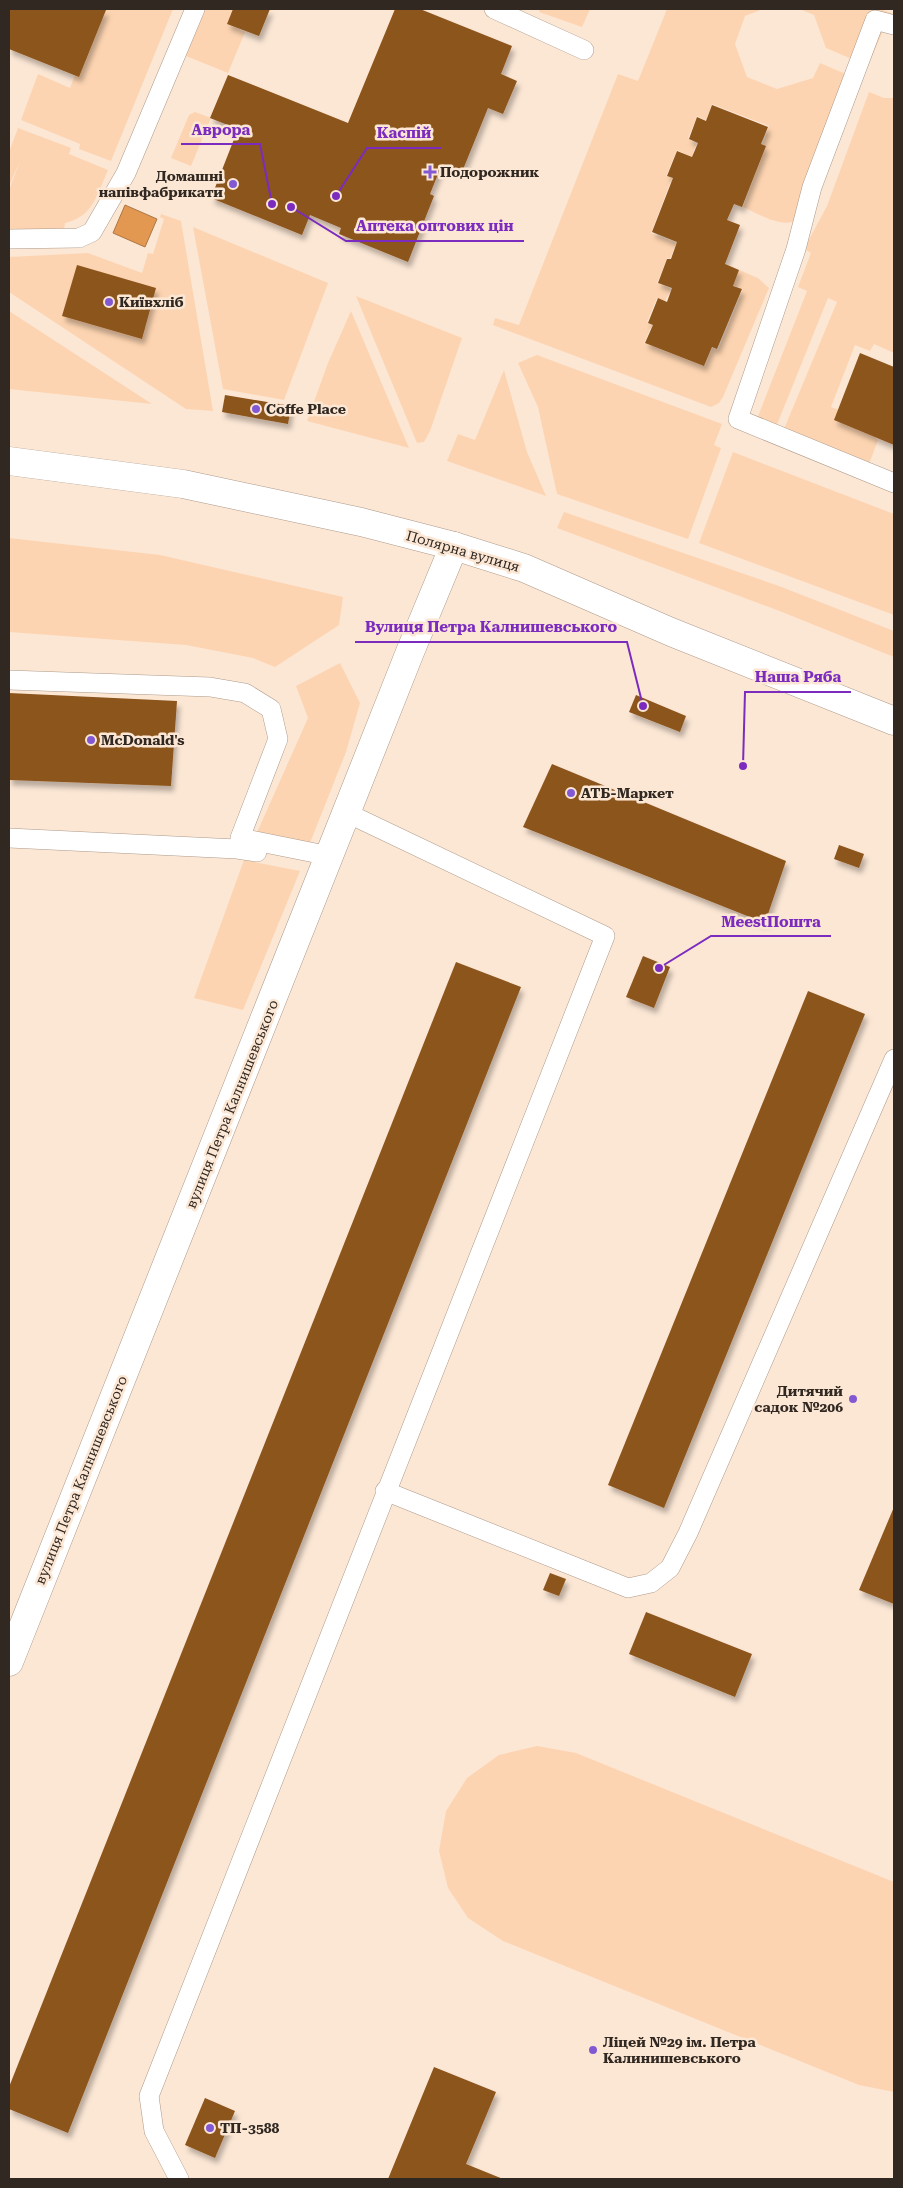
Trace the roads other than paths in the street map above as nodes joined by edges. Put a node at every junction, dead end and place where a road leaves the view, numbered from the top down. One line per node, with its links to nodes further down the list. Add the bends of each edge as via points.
1 (195, 9): 5 (lane, via 126,173 92,232 79,238)
2 (494, 9): 4 (lane)
3 (894, 25): 7 (lane, via 875,20 812,187 796,249 738,419)
4 (584, 50)
5 (9, 238)
6 (9, 461): 8 (street, Полярна вулиця, via 183,484 361,522)
7 (894, 483)
8 (454, 546): 10 (street, Полярна вулиця, via 524,568 672,632); 11 (street, вулиця Петра Калнишевського)
9 (9, 680): 13 (lane, via 210,687 246,693 271,709 278,739 240,838)
10 (894, 721)
11 (347, 813): 13 (street, вулиця Петра Калнишевського); 16 (lane, via 605,936)
12 (9, 838): 13 (lane, via 237,849)
13 (328, 861): 17 (street, вулиця Петра Калнишевського)
14 (894, 1059): 15 (lane)
15 (888, 1091): 16 (lane, via 670,1568 651,1583 628,1588)
16 (385, 1491): 18 (lane, via 149,2096 154,2131)
17 (9, 1662)
18 (179, 2179)

